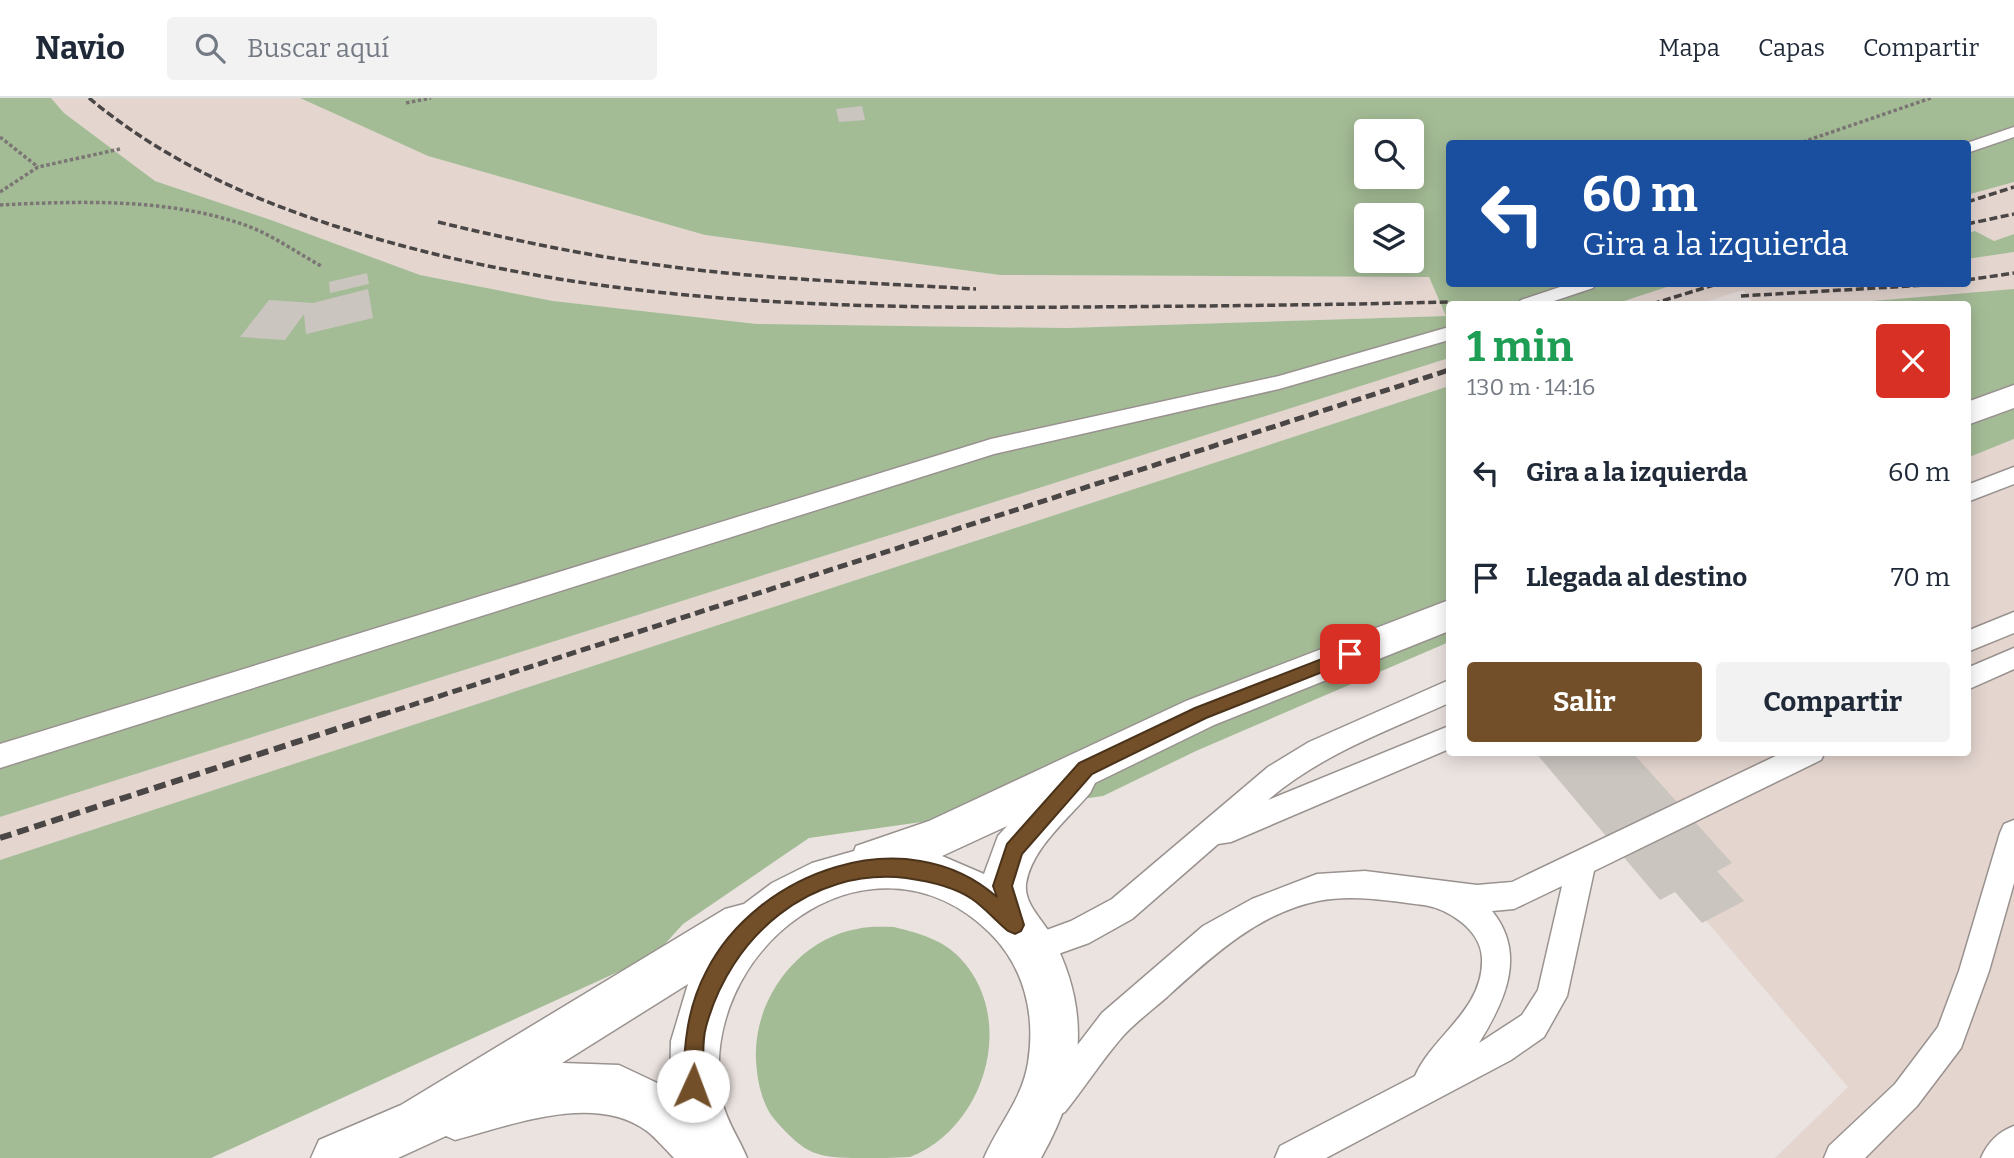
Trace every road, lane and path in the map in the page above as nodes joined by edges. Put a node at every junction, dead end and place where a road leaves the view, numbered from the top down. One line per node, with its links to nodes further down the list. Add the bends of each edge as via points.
1 (431, 98): 3 (path)
2 (1931, 98): 6 (path)
3 (406, 103)
4 (2014, 132): 7 (lane)
5 (0, 137): 9 (path)
6 (1809, 140)
7 (1971, 147)
8 (120, 149): 9 (path)
9 (38, 167): 10 (path)
10 (0, 192)
11 (0, 205): 12 (path, via 58,202 173,208 243,224)
12 (323, 267)
13 (1577, 287): 14 (lane)
14 (1537, 301)
15 (1446, 334): 27 (lane, via 1289,382 991,447)
16 (2014, 396): 17 (street)
17 (1971, 412)
18 (2014, 475): 19 (lane)
19 (1971, 492)
20 (1446, 616): 29 (street, via 1200,713)
21 (2014, 622): 22 (lane)
22 (1971, 640)
23 (2014, 658): 24 (lane)
24 (1971, 678)
25 (1446, 692): 31 (lane, via 1318,750 1278,775)
26 (1446, 738): 31 (lane)
27 (0, 756)
28 (1804, 756): 32 (lane)
29 (1085, 768): 33 (street, via 940,837); 36 (street, via 1014,850 1003,886)
30 (2014, 833): 45 (lane, via 1950,1037 1906,1095)
31 (1200, 841): 36 (lane, via 1122,909 1079,933)
32 (1581, 864): 34 (lane, via 1514,895 1477,899); 37 (lane, via 1552,996 1533,1026 1500,1049)
33 (834, 875): 35 (street); 36 (street, via 883,867 932,873 977,892)
34 (1432, 894): 37 (lane, via 1459,903 1481,920 1493,937 1498,956 1496,979 1486,1003 1460,1047); 40 (lane, via 1365,884 1317,888 1262,909 1213,936 1113,1024)
35 (786, 897): 38 (street); 43 (street, via 744,931 713,977 695,1030 693,1086 709,1141)
36 (1024, 937): 40 (street, via 1042,968 1055,1019 1052,1074)
37 (1416, 1092): 44 (lane)
38 (419, 1123): 41 (street); 42 (street, via 556,1088 620,1090 665,1113)
39 (2014, 1142): 46 (lane)
40 (1021, 1144)
41 (337, 1158)
42 (711, 1158)
43 (721, 1158)
44 (1292, 1158)
45 (1840, 1158)
46 (1998, 1158)

